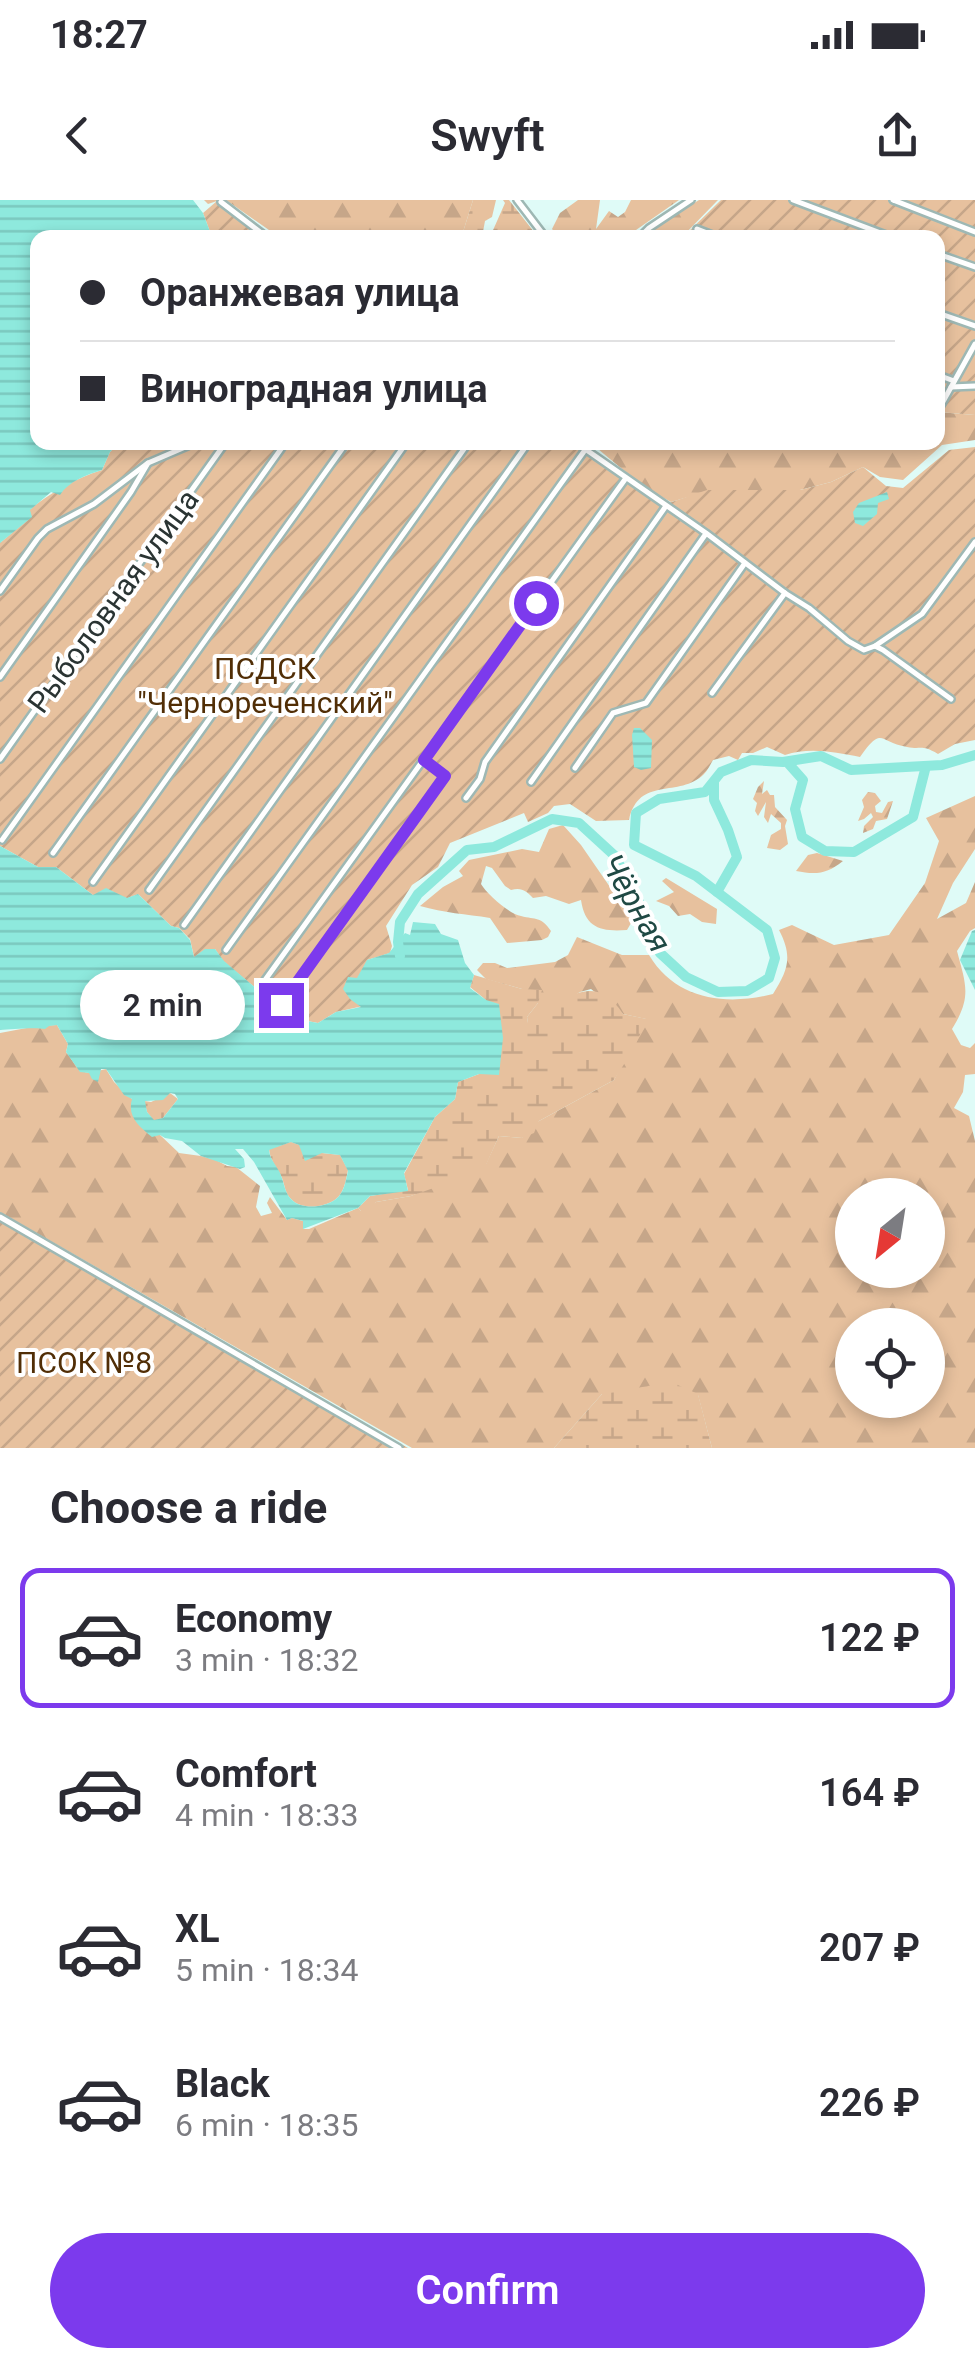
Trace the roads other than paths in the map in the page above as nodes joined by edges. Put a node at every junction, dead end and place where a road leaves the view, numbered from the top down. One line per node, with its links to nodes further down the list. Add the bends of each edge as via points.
1 (517, 200): 7 (street)
2 (691, 200): 8 (street)
3 (792, 200): 9 (street)
4 (893, 200): 10 (street)
5 (221, 202): 6 (street)
6 (258, 230)
7 (540, 230)
8 (647, 230)
9 (873, 230)
10 (975, 232)
11 (945, 257): 12 (street)
12 (975, 268)
13 (945, 315): 14 (street)
14 (975, 326)
15 (975, 344): 17 (street)
16 (945, 380): 17 (street)
17 (952, 384): 18 (street); 19 (street)
18 (975, 386)
19 (945, 397)
20 (178, 450): 28 (street)
21 (220, 450): 40 (street, Рыболовная улица)
22 (280, 450): 45 (street)
23 (341, 450): 46 (street)
24 (401, 450): 47 (street)
25 (463, 450): 48 (street)
26 (523, 450): 49 (street)
27 (585, 450): 29 (street); 50 (street)
28 (148, 463): 34 (street, via 38,538); 37 (street)
29 (626, 478): 30 (street); 41 (street)
30 (666, 506): 31 (street); 44 (street)
31 (706, 534): 33 (street); 43 (street)
32 (975, 542): 36 (street, via 922,614)
33 (745, 563): 35 (street); 42 (street, via 646,702 613,714)
34 (0, 592)
35 (785, 592): 36 (street, via 848,641 864,650); 38 (street)
36 (875, 646): 39 (street)
37 (0, 677)
38 (712, 694)
39 (951, 699)
40 (0, 759)
41 (424, 760): 51 (street); 52 (street, via 445,776)
42 (575, 768)
43 (531, 782)
44 (466, 798)
45 (2, 840)
46 (54, 853)
47 (93, 882)
48 (149, 890)
49 (184, 925)
50 (226, 950)
51 (260, 987)
52 (281, 1005)
53 (0, 1217): 54 (street)
54 (398, 1448)

